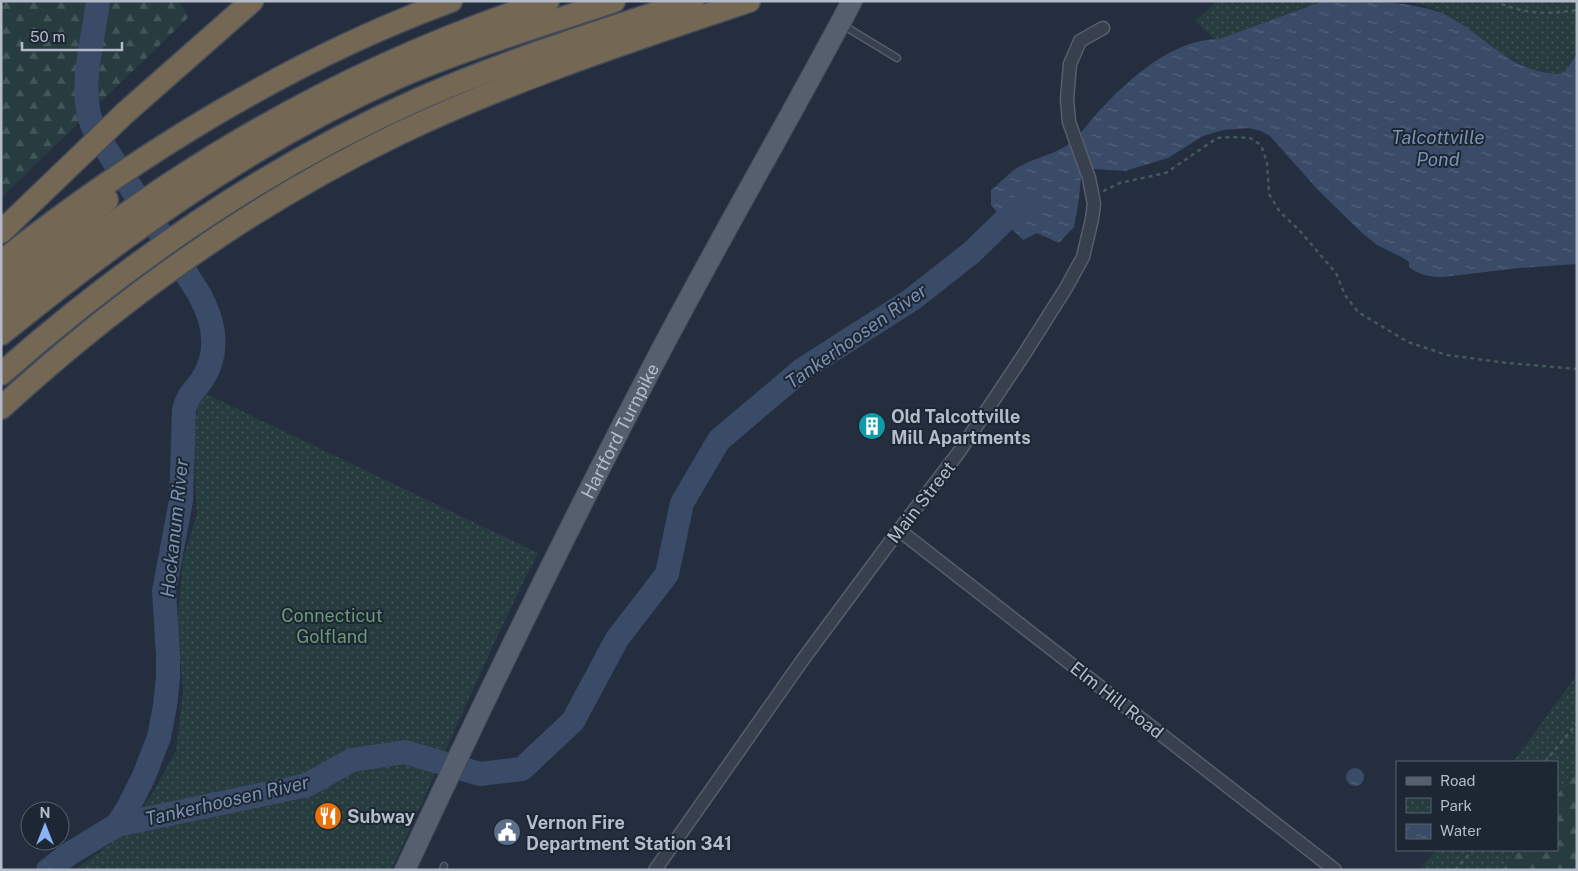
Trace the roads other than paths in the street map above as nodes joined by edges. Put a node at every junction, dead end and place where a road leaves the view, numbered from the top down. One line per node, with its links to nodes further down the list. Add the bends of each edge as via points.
1 (252, 1): 13 (highway, via 125,113)
2 (451, 1): 12 (highway, via 385,28 292,73 152,154 129,169)
3 (548, 1): 11 (highway, via 462,32 368,72 267,125)
4 (614, 1): 11 (highway, via 482,44 401,76)
5 (693, 1): 18 (highway, via 473,76 366,124 291,164 139,262)
6 (749, 1): 19 (highway, via 572,61 428,120 333,168 274,202 153,283)
7 (852, 1): 8 (main road, Hartford Turnpike)
8 (840, 24): 10 (lane); 21 (main road, Hartford Turnpike, via 660,352 562,542)
9 (1103, 28): 20 (street, Main Street, via 1080,41 1070,64 1066,99 1069,122 1090,178 1094,204 1083,257 959,452)
10 (896, 58)
11 (177, 190): 12 (highway)
12 (107, 216): 14 (highway); 15 (highway); 16 (highway); 17 (highway)
13 (1, 232)
14 (1, 262)
15 (1, 287)
16 (1, 310)
17 (1, 334)
18 (1, 374)
19 (1, 408)
20 (899, 530): 22 (street, Main Street, via 798,666); 23 (street, Elm Hill Road)
21 (405, 870)
22 (655, 870)
23 (1335, 870)

